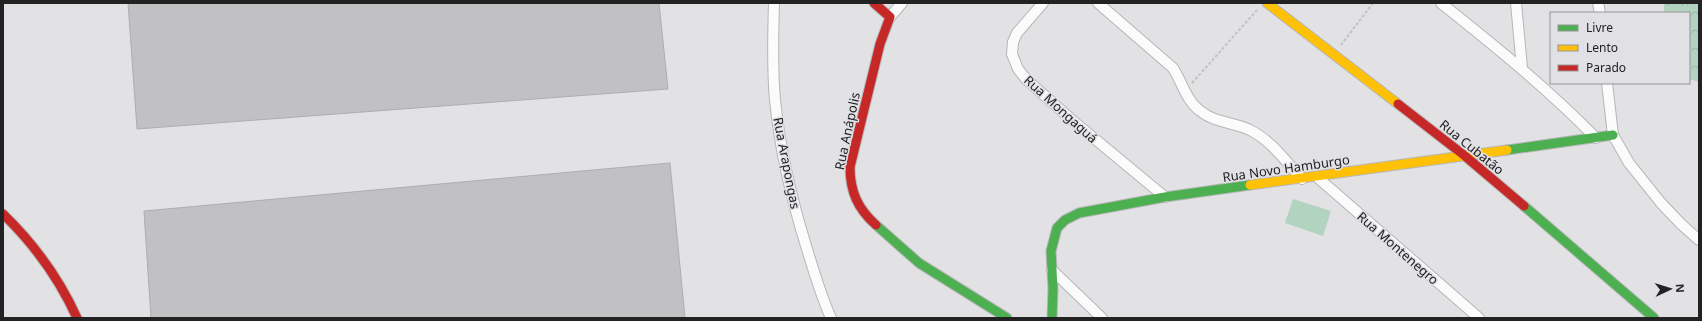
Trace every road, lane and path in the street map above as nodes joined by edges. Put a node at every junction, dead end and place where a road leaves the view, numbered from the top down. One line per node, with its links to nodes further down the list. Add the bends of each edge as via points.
1 (774, 3): 26 (street, Rua Arapongas, via 775,100 784,158 798,221)
2 (874, 3): 11 (street)
3 (902, 3): 11 (street)
4 (1043, 3): 21 (street, Rua Mongaguá, via 1017,33 1013,42 1012,54 1018,69 1072,120)
5 (1098, 3): 15 (street, via 1165,59 1180,79)
6 (1267, 3): 12 (street, Rua Cubatão)
7 (1373, 3): 12 (path)
8 (1441, 3): 13 (street)
9 (1516, 3): 13 (street)
10 (1258, 9): 15 (path)
11 (890, 17): 27 (street, Rua Anápolis, via 880,44 850,166 850,181 854,194 861,210 919,263)
12 (1333, 55): 18 (street, Rua Cubatão)
13 (1522, 68): 17 (street)
14 (1607, 84): 16 (street)
15 (1185, 91): 20 (street, via 1191,102 1205,115 1260,135)
16 (1613, 136): 17 (street, Rua Novo Hamburgo); 23 (street, via 1629,163 1661,203)
17 (1596, 138): 18 (street, Rua Novo Hamburgo)
18 (1465, 156): 19 (street, Rua Novo Hamburgo); 31 (street, Rua Cubatão)
19 (1318, 177): 20 (street, Rua Novo Hamburgo); 30 (street, Rua Montenegro)
20 (1302, 179): 21 (street, Rua Novo Hamburgo)
21 (1165, 197): 24 (street, Rua Novo Hamburgo, via 1079,213 1065,220 1057,228 1053,239)
22 (3, 214): 25 (street, via 42,254 56,275)
23 (1699, 240)
24 (1052, 270): 28 (street, Rua Novo Hamburgo); 29 (street)
25 (77, 318)
26 (831, 318)
27 (1007, 318)
28 (1052, 318)
29 (1102, 318)
30 (1479, 318)
31 (1654, 318)

